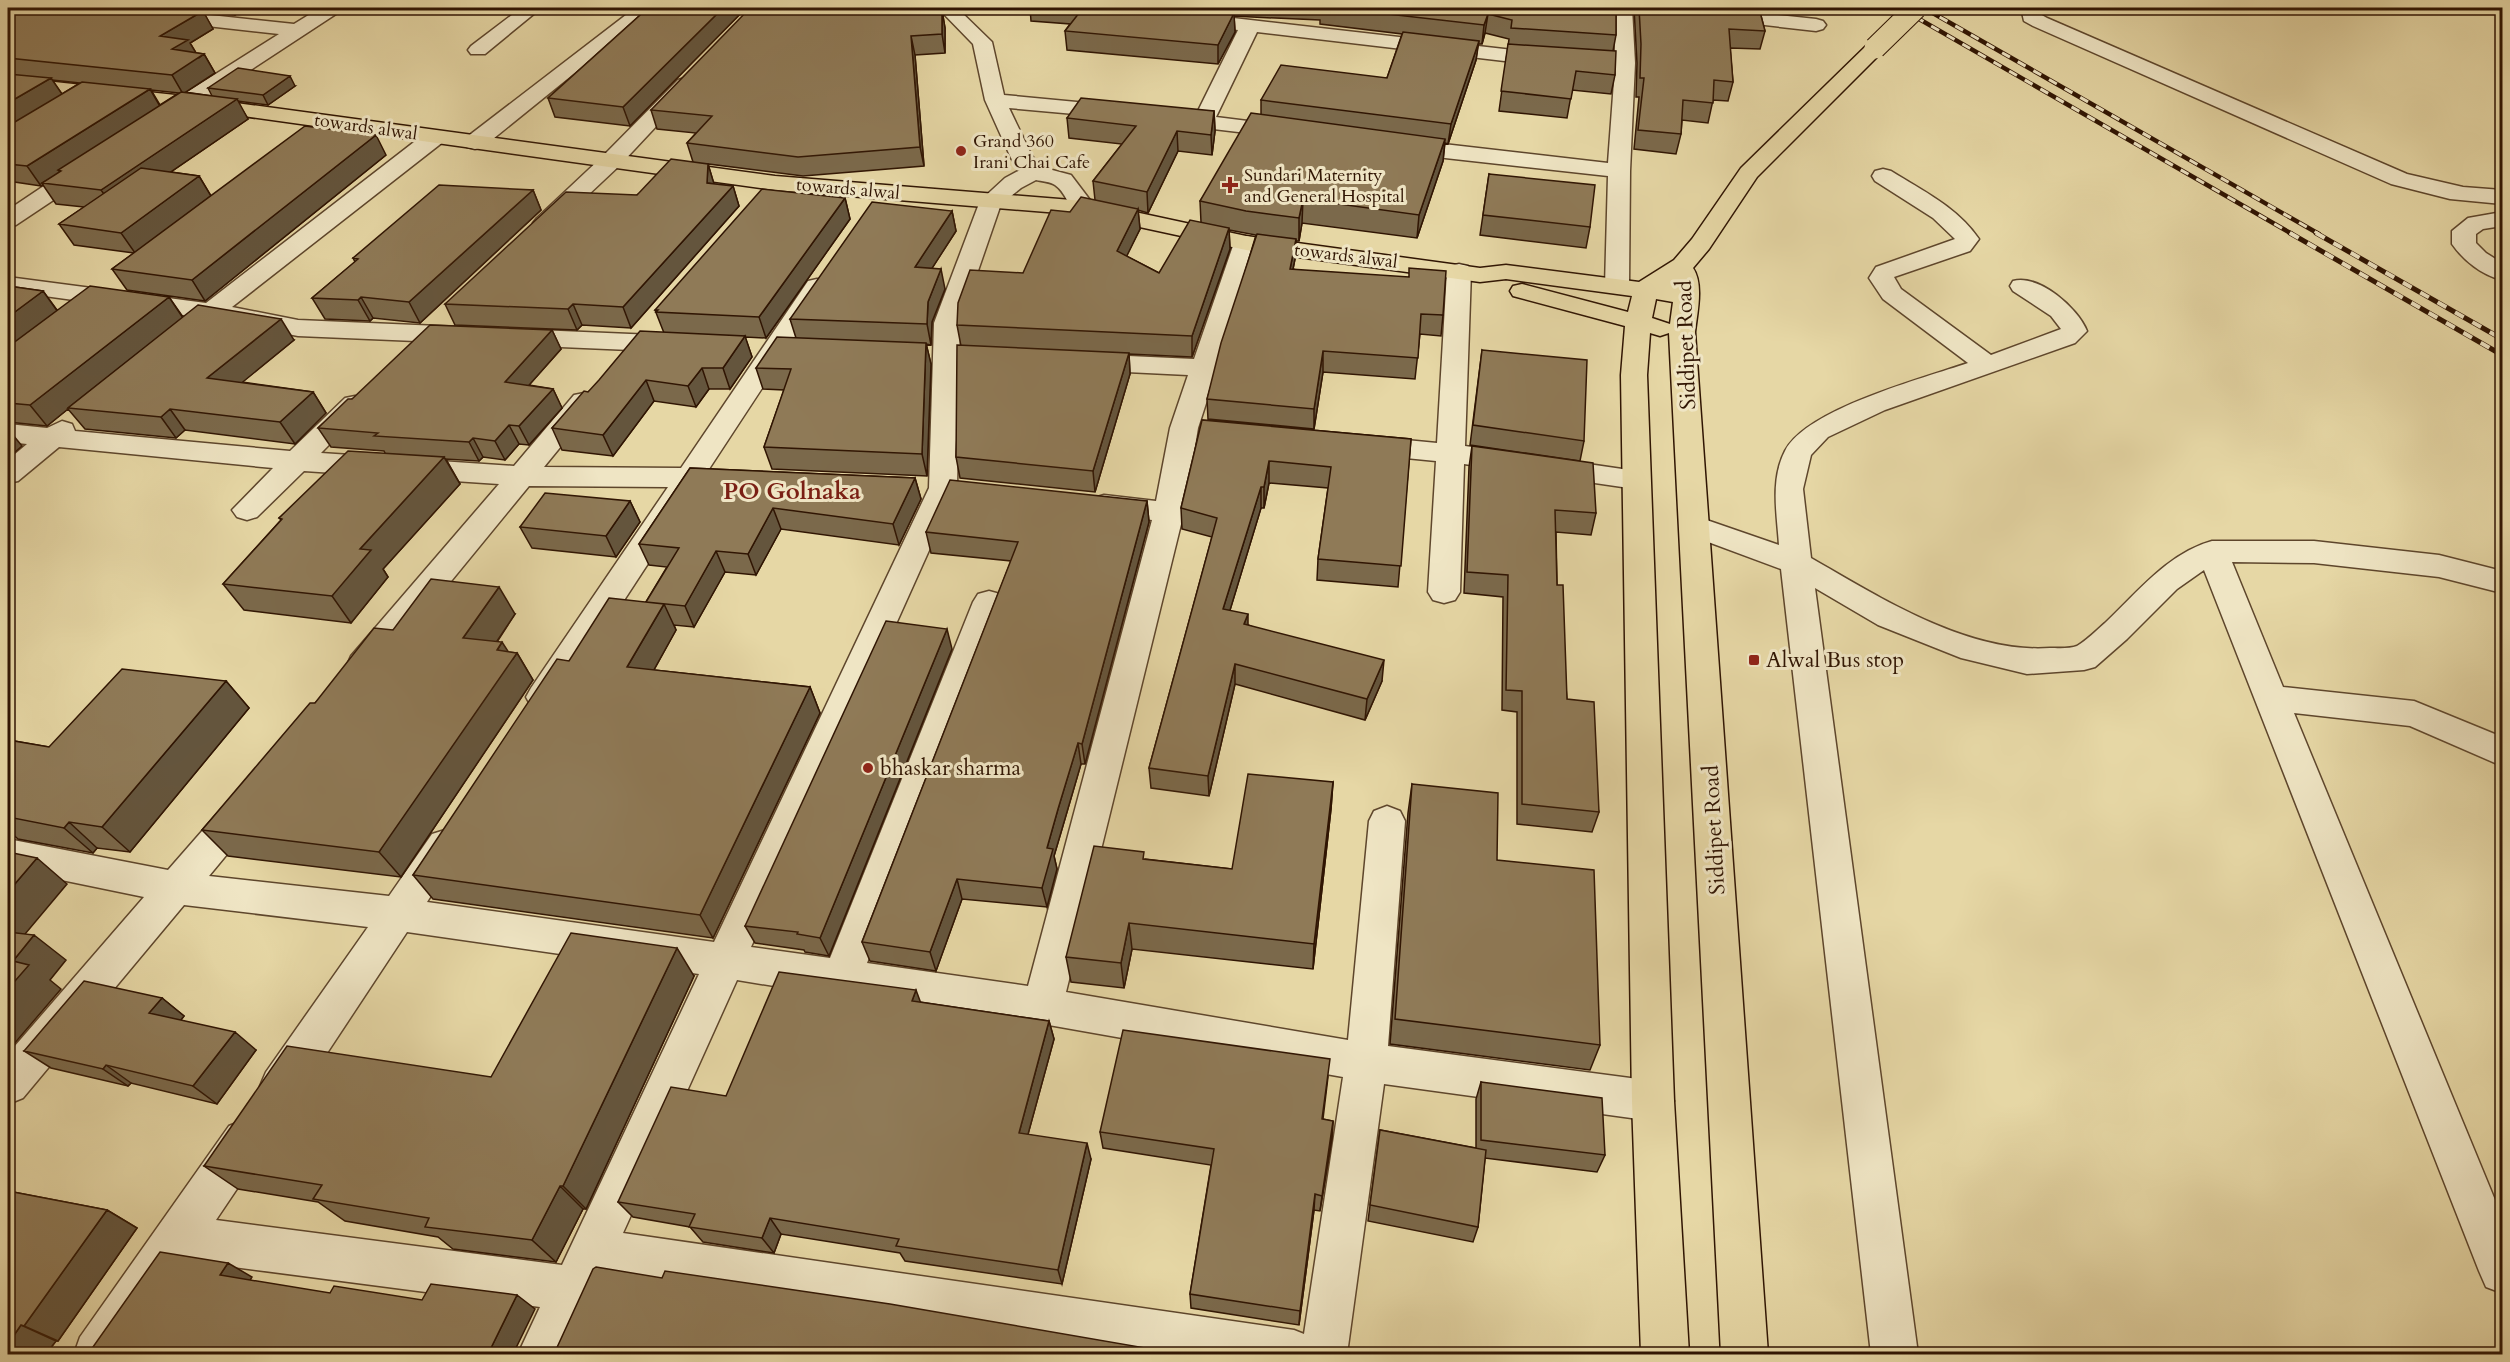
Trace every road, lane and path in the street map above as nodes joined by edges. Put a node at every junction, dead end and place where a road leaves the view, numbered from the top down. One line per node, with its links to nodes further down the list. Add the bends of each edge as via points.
1 (100, 8): 14 (street)
2 (332, 8): 14 (street)
3 (532, 8): 16 (street)
4 (646, 8): 29 (street)
5 (947, 8): 21 (street, via 982,42)
6 (1312, 8): 15 (street)
7 (1623, 8): 17 (street)
8 (1668, 8): 13 (street)
9 (1916, 8): 52 (main road, bridge, via 1749,173 1701,244)
10 (2030, 8): 39 (street, via 2031,17 2040,22 2399,179 2443,191)
11 (1171, 17): 12 (street)
12 (1250, 25): 15 (street); 24 (street)
13 (1816, 25)
14 (295, 30): 22 (street)
15 (1308, 31): 17 (street, via 1513,56)
16 (478, 50)
17 (1625, 63): 34 (street)
18 (701, 67): 33 (street)
19 (8, 83): 20 (main road, towards alwal)
20 (92, 92): 22 (main road, towards alwal); 23 (street)
21 (995, 100): 24 (street); 35 (street, via 1022,158)
22 (185, 102): 25 (main road, towards alwal); 26 (street)
23 (63, 108)
24 (1203, 121): 27 (street)
25 (328, 122): 28 (main road, towards alwal); 30 (street)
26 (146, 129)
27 (1308, 134)
28 (435, 137): 29 (main road, towards alwal); 58 (street)
29 (475, 142): 33 (main road, towards alwal)
30 (300, 143)
31 (1378, 143): 34 (street)
32 (106, 155): 44 (street)
33 (611, 161): 37 (main road, towards alwal); 46 (street)
34 (1619, 171): 55 (street)
35 (1033, 172): 40 (street); 41 (street, via 1064,180)
36 (1883, 176): 71 (street, via 1952,221 1967,239 1962,246 1885,272 1881,278 1884,284)
37 (775, 183): 38 (main road, towards alwal); 42 (street)
38 (883, 192): 40 (main road, towards alwal); 45 (street)
39 (2502, 197)
40 (991, 201): 41 (main road, towards alwal); 104 (street, via 947,322 943,489)
41 (1084, 208): 47 (main road, towards alwal)
42 (752, 210)
43 (2502, 219): 50 (street, via 2476,223 2464,231 2464,244 2477,258)
44 (8, 220)
45 (863, 221)
46 (532, 235)
47 (1246, 243): 49 (main road, towards alwal); 72 (street)
48 (836, 260): 67 (street)
49 (1470, 273): 55 (main road, towards alwal, via 1506,273); 61 (main road); 78 (street)
50 (2502, 273)
51 (125, 275): 56 (street)
52 (1685, 281): 55 (main road, Siddipet Road); 63 (main road, Siddipet Road)
53 (8, 284): 56 (street)
54 (2022, 286): 71 (street, via 2057,309 2072,323 2074,331 2066,338)
55 (1631, 287): 61 (main road, Siddipet Road)
56 (97, 296): 58 (street); 60 (street)
57 (454, 308): 64 (street)
58 (211, 311): 62 (street); 64 (street, via 298,328)
59 (658, 315): 65 (street)
60 (70, 316)
61 (1638, 323): 63 (main road); 84 (main road, Siddipet Road, via 1634,375)
62 (184, 332)
63 (1683, 332): 88 (main road, Siddipet Road)
64 (428, 333): 65 (street); 69 (street)
65 (634, 342): 66 (street); 81 (street)
66 (704, 345)
67 (763, 347): 68 (street); 82 (street)
68 (809, 349)
69 (403, 357)
70 (1064, 361): 72 (street)
71 (1989, 366): 90 (street, via 1875,404 1818,431 1798,452 1789,489)
72 (1205, 368): 87 (street, via 1196,429)
73 (370, 389): 79 (street)
74 (78, 417): 76 (street)
75 (8, 433): 76 (street)
76 (52, 439): 79 (street); 80 (street)
77 (1335, 442): 78 (street)
78 (1450, 453): 84 (street); 92 (street)
79 (297, 461): 81 (street); 86 (street)
80 (8, 474)
81 (522, 476): 82 (street); 94 (street)
82 (689, 477): 83 (street); 96 (street)
83 (735, 479)
84 (1636, 480): 109 (main road, Siddipet Road)
85 (1074, 502): 87 (street)
86 (247, 510)
87 (1169, 512): 106 (street)
88 (1695, 526): 90 (street); 118 (main road, Siddipet Road)
89 (2212, 551): 90 (street, via 2166,581 2084,658 2027,662 1972,650 1889,617); 91 (street, via 2326,553 2439,566); 95 (street)
90 (1796, 563): 119 (street)
91 (2502, 582)
92 (1444, 592)
93 (989, 602): 105 (street)
94 (346, 686)
95 (2272, 698): 97 (street, via 2414,714); 111 (street)
96 (531, 716)
97 (2502, 752)
98 (261, 787): 102 (street)
99 (1387, 821): 107 (street)
100 (458, 825): 103 (street)
101 (8, 854): 102 (street)
102 (177, 888): 103 (street); 108 (street)
103 (399, 914): 104 (street); 110 (street)
104 (723, 962): 105 (street); 112 (street)
105 (841, 978): 106 (street)
106 (1043, 1006): 107 (street)
107 (1366, 1062): 109 (street); 116 (street)
108 (8, 1084)
109 (1653, 1101): 117 (main road, Siddipet Road)
110 (177, 1237): 112 (street); 113 (street)
111 (2502, 1271)
112 (574, 1289): 114 (street); 115 (street, via 614,1254)
113 (97, 1354)
114 (541, 1354)
115 (1294, 1354)
116 (1324, 1354)
117 (1665, 1354)
118 (1745, 1354)
119 (1894, 1354)

